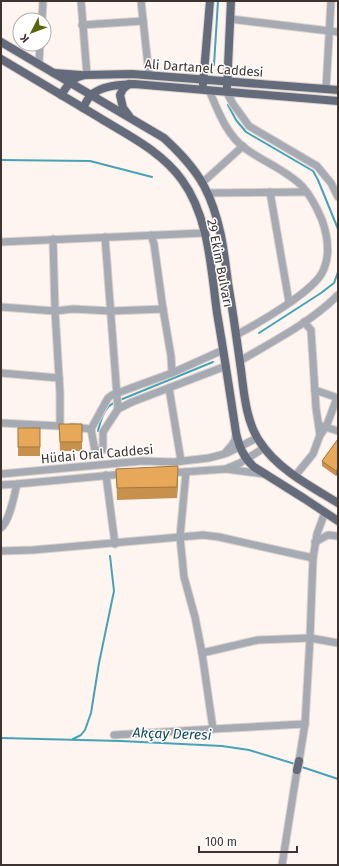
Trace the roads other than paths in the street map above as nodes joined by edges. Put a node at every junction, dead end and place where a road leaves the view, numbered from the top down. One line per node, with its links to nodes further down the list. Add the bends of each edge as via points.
1 (43, 1): 7 (street)
2 (81, 1): 10 (street)
3 (141, 1): 9 (street)
4 (210, 1): 20 (main road)
5 (231, 1): 8 (main road)
6 (331, 1): 11 (street)
7 (42, 12)
8 (230, 19): 11 (street); 21 (main road)
9 (143, 21): 10 (street); 19 (street)
10 (82, 25): 18 (street)
11 (329, 32): 12 (street); 24 (street)
12 (338, 32)
13 (1, 42): 16 (main road, 29 Ekim Bulvarı)
14 (40, 52): 16 (street)
15 (1, 59): 28 (main road, 29 Ekim Bulvarı)
16 (39, 64): 17 (main road, 29 Ekim Bulvarı)
17 (52, 73): 18 (main road); 22 (main road, 29 Ekim Bulvarı)
18 (85, 75): 19 (main road, Ali Dartanel Caddesi); 22 (main road, Ali Dartanel Caddesi)
19 (149, 75): 20 (main road, Ali Dartanel Caddesi)
20 (204, 79): 21 (main road, Ali Dartanel Caddesi); 25 (main road)
21 (227, 81): 24 (main road, Ali Dartanel Caddesi); 27 (main road)
22 (69, 82): 28 (main road); 29 (main road, 29 Ekim Bulvarı)
23 (129, 84): 25 (main road, Ali Dartanel Caddesi); 29 (main road, Ali Dartanel Caddesi, via 110,87); 32 (main road, via 121,92 120,99)
24 (326, 89): 26 (main road, Ali Dartanel Caddesi)
25 (206, 90): 27 (main road, Ali Dartanel Caddesi); 33 (street, via 219,114)
26 (338, 90)
27 (226, 92): 30 (main road, Ali Dartanel Caddesi); 38 (street, via 249,126 317,166 331,183)
28 (61, 95): 31 (main road, 29 Ekim Bulvarı)
29 (90, 96): 31 (main road); 32 (main road, 29 Ekim Bulvarı)
30 (338, 101)
31 (83, 108): 39 (main road, 29 Ekim Bulvarı, via 148,148 172,168 190,193)
32 (132, 120): 34 (main road, 29 Ekim Bulvarı, via 164,138 192,167)
33 (242, 146): 34 (street); 37 (street, via 287,174)
34 (202, 184): 35 (main road, 29 Ekim Bulvarı)
35 (207, 192): 36 (street); 51 (main road, 29 Ekim Bulvarı, via 223,242)
36 (270, 192): 37 (street); 45 (street)
37 (306, 192): 45 (street, via 326,230 327,258 314,282)
38 (338, 197)
39 (204, 233): 40 (street); 52 (main road, 29 Ekim Bulvarı)
40 (151, 235): 41 (street); 47 (street)
41 (105, 237): 42 (street); 49 (street)
42 (52, 239): 43 (street); 48 (street)
43 (1, 242)
44 (338, 295): 50 (street)
45 (290, 302): 51 (street)
46 (1, 307): 48 (street)
47 (164, 309): 49 (street); 56 (street)
48 (55, 311): 49 (street); 57 (street)
49 (111, 311): 60 (street)
50 (304, 322): 53 (street); 59 (street, via 311,330)
51 (236, 335): 53 (main road, 29 Ekim Bulvarı)
52 (223, 350): 54 (main road, 29 Ekim Bulvarı); 56 (street)
53 (240, 360): 69 (main road, 29 Ekim Bulvarı, via 245,401)
54 (226, 366): 58 (street); 68 (main road, 29 Ekim Bulvarı)
55 (1, 373): 57 (street)
56 (172, 373): 60 (street)
57 (59, 378): 64 (street)
58 (169, 388): 62 (street); 74 (street)
59 (315, 390): 61 (street); 65 (street)
60 (116, 395): 62 (street); 66 (street, via 108,398)
61 (338, 398): 65 (street)
62 (117, 408): 66 (street, via 103,432 103,450 95,451)
63 (1, 424): 64 (street)
64 (60, 426): 66 (street)
65 (322, 426): 67 (street); 82 (street, via 313,454)
66 (91, 429)
67 (338, 431)
68 (236, 433): 70 (main road, 29 Ekim Bulvarı); 72 (street, via 232,445)
69 (257, 438): 70 (street, Hüdai Oral Caddesi); 71 (main road, 29 Ekim Bulvarı)
70 (240, 447): 72 (street, Hüdai Oral Caddesi); 73 (main road, 29 Ekim Bulvarı)
71 (264, 448): 73 (street); 82 (main road, 29 Ekim Bulvarı)
72 (222, 455): 74 (street, Hüdai Oral Caddesi)
73 (246, 460): 75 (street); 80 (main road, 29 Ekim Bulvarı)
74 (181, 461): 78 (street, Hüdai Oral Caddesi, via 142,461)
75 (226, 469): 76 (street, Hüdai Oral Caddesi); 80 (street)
76 (186, 472): 77 (street, Hüdai Oral Caddesi); 91 (street)
77 (162, 473)
78 (1, 474)
79 (129, 474): 81 (street, Hüdai Oral Caddesi)
80 (265, 474): 86 (main road, 29 Ekim Bulvarı)
81 (106, 475): 83 (street, Hüdai Oral Caddesi); 93 (street)
82 (295, 476): 85 (main road, 29 Ekim Bulvarı)
83 (17, 484): 84 (street, Hüdai Oral Caddesi); 87 (street)
84 (1, 485)
85 (338, 503)
86 (325, 512): 88 (main road, 29 Ekim Bulvarı); 92 (street)
87 (4, 518): 89 (street, via 4,526)
88 (338, 521)
89 (1, 528)
90 (338, 536): 92 (street, via 328,535)
91 (180, 537): 93 (street); 95 (street, via 219,537); 98 (street, via 184,576)
92 (316, 542): 95 (street)
93 (115, 544): 94 (street)
94 (1, 551)
95 (313, 558): 96 (street)
96 (310, 638): 97 (street); 98 (street, via 258,640); 99 (street)
97 (338, 643)
98 (202, 653): 100 (street)
99 (305, 724): 100 (street); 102 (street)
100 (213, 729): 101 (street)
101 (114, 735)
102 (299, 761): 103 (main road)
103 (297, 770): 104 (street)
104 (282, 865)

